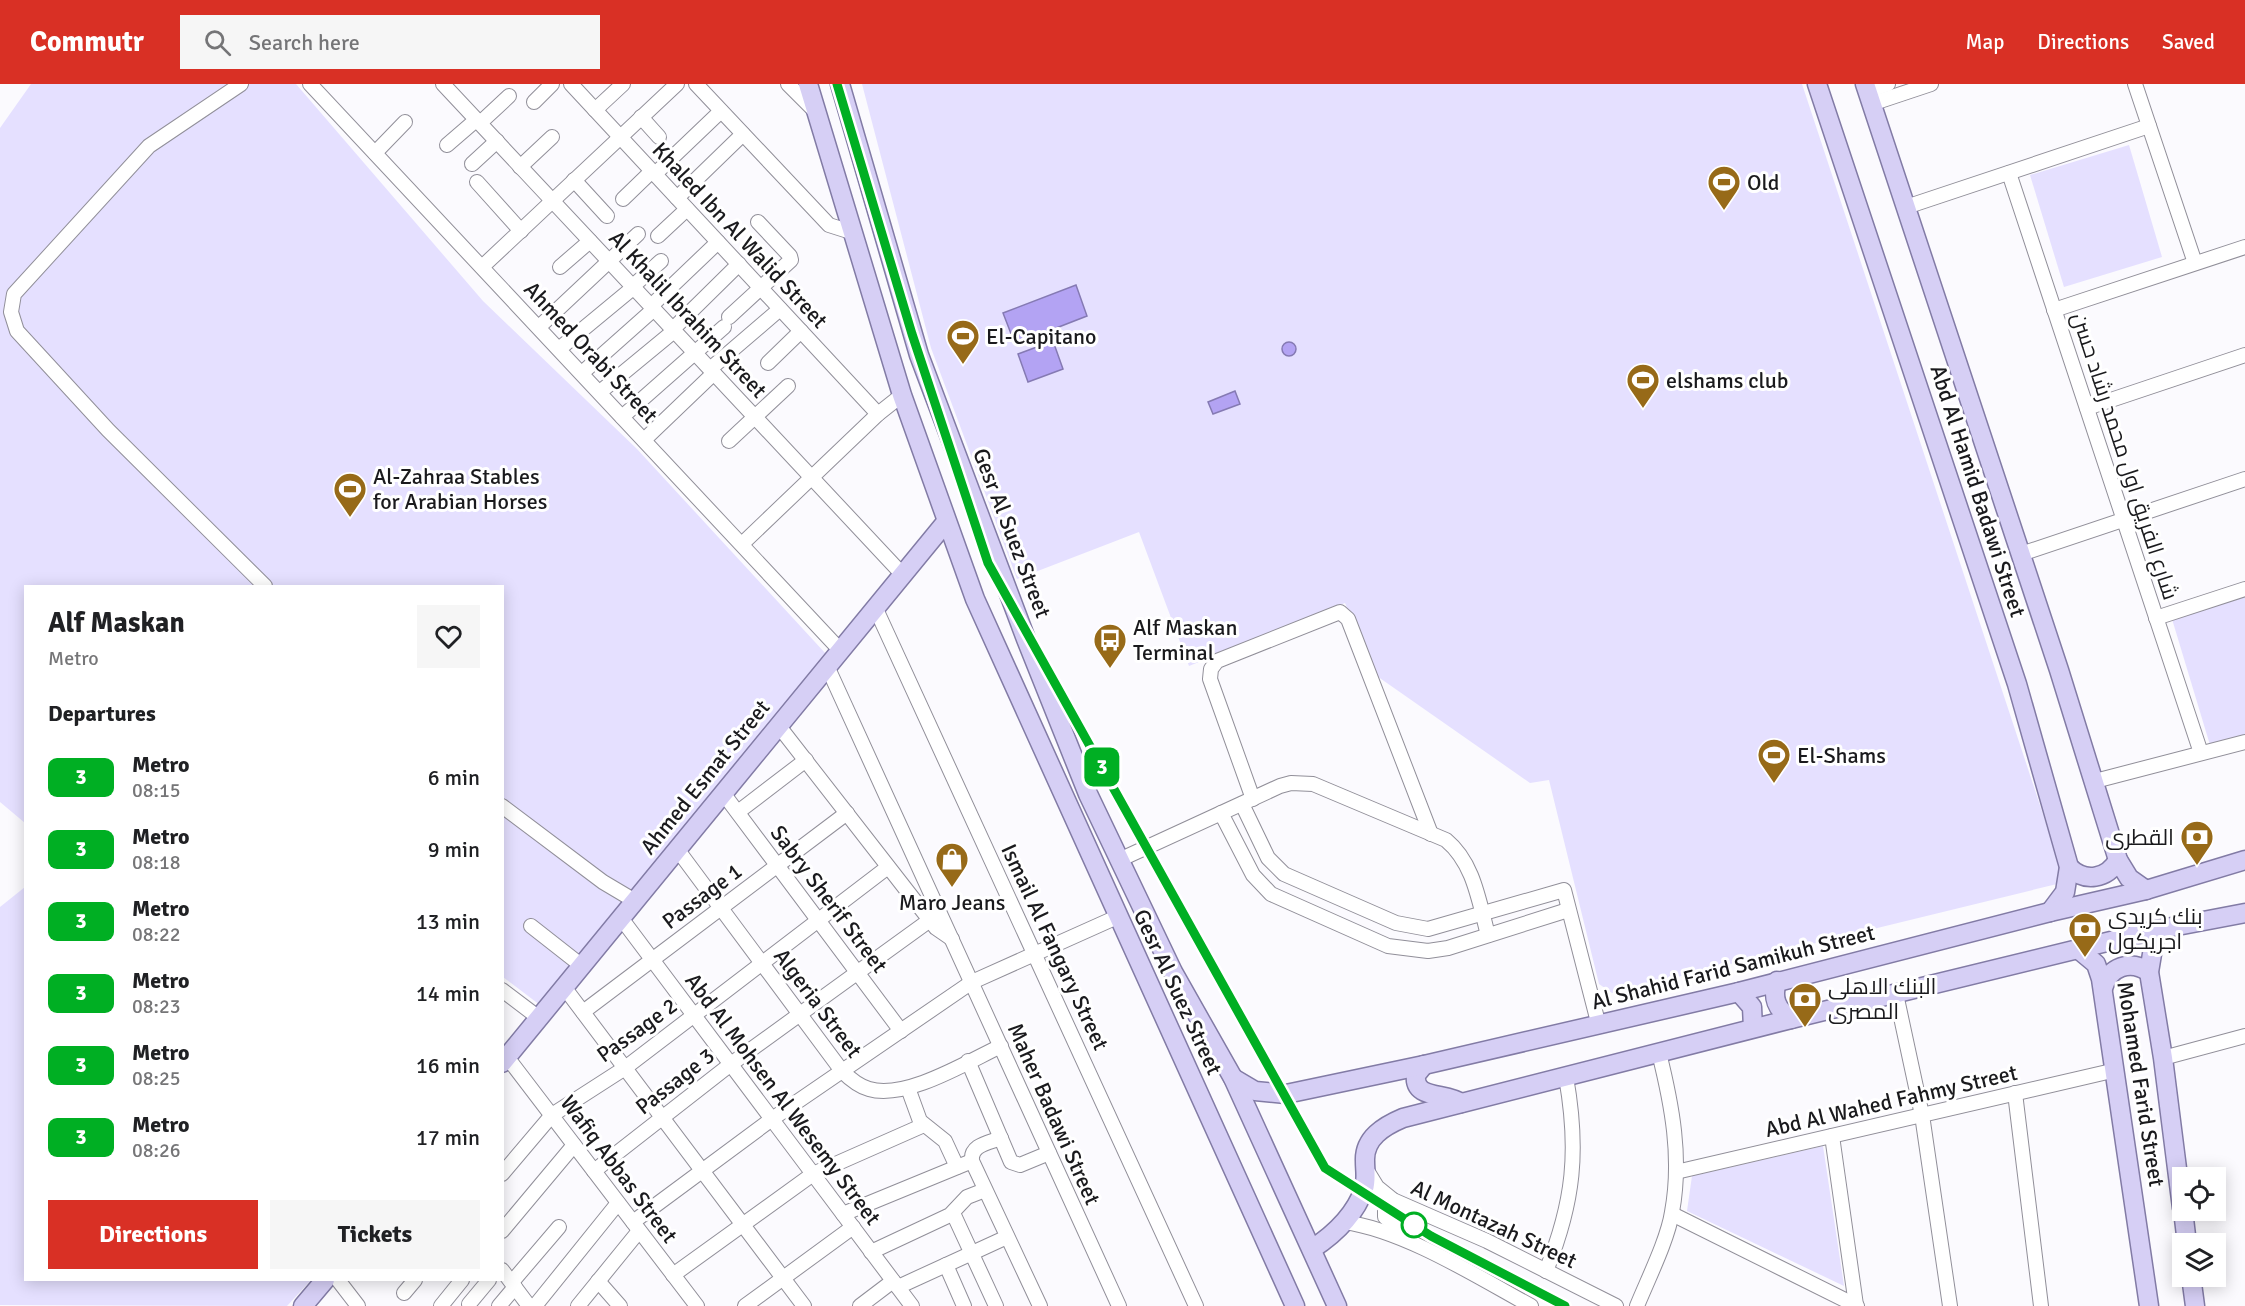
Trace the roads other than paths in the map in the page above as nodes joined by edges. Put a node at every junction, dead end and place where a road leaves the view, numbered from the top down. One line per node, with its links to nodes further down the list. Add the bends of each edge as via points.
1 (241, 84): 89 (street, via 148,147 14,294 11,312 17,331 108,430)
2 (310, 84): 32 (street, Ahmed Orabi Street)
3 (443, 84): 24 (street, Al Khalil Ibrahim Street)
4 (552, 84): 18 (street)
5 (571, 84): 19 (street, Khaled Ibn Al Walid Street)
6 (623, 84): 19 (street)
7 (677, 84): 22 (street)
8 (696, 84): 20 (street)
9 (788, 84): 21 (street)
10 (808, 84): 21 (main road, Gesr Al Suez Street)
11 (840, 84): 108 (main road, Gesr Al Suez Street, via 919,355 1030,649)
12 (1817, 84): 113 (main road, Abd Al Hamid Badawi Street, via 2017,684)
13 (1888, 84): 16 (street)
14 (1931, 84): 16 (street)
15 (2135, 84): 25 (street)
16 (1868, 93): 42 (main road, Abd Al Hamid Badawi Street)
17 (509, 96): 24 (street)
18 (534, 102)
19 (595, 110): 27 (street, Khaled Ibn Al Walid Street)
20 (722, 111): 26 (street); 36 (street)
21 (816, 111): 47 (main road, Gesr Al Suez Street)
22 (641, 117): 27 (street); 29 (street)
23 (405, 122): 32 (street)
24 (478, 122): 30 (street, Al Khalil Ibrahim Street); 31 (street)
25 (2149, 126): 35 (street); 55 (street)
26 (743, 134): 39 (street); 47 (street, via 829,225)
27 (620, 136): 36 (street, Khaled Ibn Al Walid Street); 37 (street)
28 (552, 137): 34 (street)
29 (659, 137)
30 (497, 141): 33 (street); 34 (street, Al Khalil Ibrahim Street)
31 (447, 145)
32 (375, 153): 57 (street, Ahmed Orabi Street)
33 (472, 164)
34 (520, 167): 41 (street, Al Khalil Ibrahim Street)
35 (2009, 172): 42 (street); 63 (street, شارع الفريق اول محمد رشاد حسن)
36 (654, 173): 39 (street, Khaled Ibn Al Walid Street); 40 (street)
37 (574, 180): 41 (street); 44 (street)
38 (477, 182): 46 (street)
39 (677, 198): 43 (street, Khaled Ibn Al Walid Street)
40 (623, 199)
41 (553, 201): 46 (street); 50 (street, Al Khalil Ibrahim Street)
42 (1906, 207): 87 (main road, Abd Al Hamid Badawi Street)
43 (687, 208): 49 (street); 51 (street, Khaled Ibn Al Walid Street)
44 (607, 216)
45 (758, 222): 60 (street, via 791,258)
46 (521, 231): 57 (street)
47 (851, 232): 75 (main road, Gesr Al Suez Street)
48 (638, 234): 53 (street)
49 (658, 236)
50 (590, 240): 53 (street, Al Khalil Ibrahim Street); 58 (street)
51 (718, 242): 56 (street, Khaled Ibn Al Walid Street); 61 (street)
52 (2245, 246): 55 (street)
53 (609, 261): 59 (street, Al Khalil Ibrahim Street); 64 (street)
54 (661, 261): 59 (street)
55 (2194, 263): 63 (street)
56 (739, 264): 60 (street, Khaled Ibn Al Walid Street); 65 (street)
57 (482, 267): 64 (street, Ahmed Orabi Street)
58 (560, 267)
59 (633, 287): 61 (street, Al Khalil Ibrahim Street); 67 (street)
60 (761, 288): 62 (street, Khaled Ibn Al Walid Street); 68 (street)
61 (653, 307): 65 (street, Al Khalil Ibrahim Street); 72 (street)
62 (780, 309): 66 (street, Khaled Ibn Al Walid Street); 71 (street)
63 (2054, 310): 76 (street, شارع الفريق اول محمد رشاد حسن)
64 (538, 327): 67 (street, Ahmed Orabi Street)
65 (674, 330): 68 (street, Al Khalil Ibrahim Street); 74 (street)
66 (801, 332): 70 (street); 77 (street, Khaled Ibn Al Walid Street)
67 (558, 349): 72 (street, Ahmed Orabi Street)
68 (695, 352): 71 (street, Al Khalil Ibrahim Street); 78 (street)
69 (2245, 354): 76 (street)
70 (768, 363)
71 (712, 371): 79 (street, Al Khalil Ibrahim Street); 80 (street)
72 (582, 374): 74 (street, Ahmed Orabi Street)
73 (788, 386): 79 (street)
74 (600, 392): 78 (street, Ahmed Orabi Street)
75 (902, 395): 77 (street); 85 (main road, Gesr Al Suez Street)
76 (2087, 408): 84 (street, شارع الفريق اول محمد رشاد حسن)
77 (878, 414): 82 (street)
78 (622, 417): 80 (street, Ahmed Orabi Street)
79 (755, 417): 81 (street); 82 (street, Al Khalil Ibrahim Street)
80 (644, 440): 86 (street, Ahmed Orabi Street)
81 (729, 441)
82 (812, 477): 86 (street); 88 (street, Al Khalil Ibrahim Street)
83 (2245, 479): 84 (street)
84 (2124, 520): 87 (street); 92 (street, شارع الفريق اول محمد رشاد حسن)
85 (946, 522): 88 (main road, Ahmed Esmat Street); 121 (main road, Gesr Al Suez Street, via 975,599)
86 (742, 544): 93 (street, Ahmed Orabi Street)
87 (2021, 554): 99 (main road, Abd Al Hamid Badawi Street)
88 (902, 574): 91 (main road, Ahmed Esmat Street)
89 (264, 585)
90 (2245, 589): 92 (street)
91 (875, 607): 93 (main road, Ahmed Esmat Street); 130 (street, Ismail Al Fangary Street)
92 (2156, 618): 97 (street, شارع الفريق اول محمد رشاد حسن)
93 (840, 650): 94 (main road, Ahmed Esmat Street)
94 (827, 666): 95 (main road, Ahmed Esmat Street); 128 (street, Maher Badawi Street)
95 (778, 725): 98 (street, Maher Badawi Street); 100 (main road, Ahmed Esmat Street)
96 (2245, 742): 97 (street)
97 (2201, 753): 99 (street)
98 (806, 760): 103 (street); 104 (street, Maher Badawi Street)
99 (2095, 781): 109 (main road, Abd Al Hamid Badawi Street)
100 (723, 793): 103 (street, Sabry Sherif Street); 107 (main road, Ahmed Esmat Street)
101 (1247, 801): 105 (street); 106 (street, via 1291,783 1313,784); 106 (street, via 1210,679 1211,669 1217,661 1340,612 1348,619); 120 (street, via 1268,858 1294,879 1412,928 1428,929)
102 (504, 808): 115 (street)
103 (738, 812): 111 (street, Sabry Sherif Street)
104 (847, 813): 111 (street, Passage 1); 112 (street, Maher Badawi Street)
105 (1221, 813): 108 (street); 127 (street, via 1253,875 1266,890 1283,900 1388,946 1408,950 1448,948)
106 (1431, 834): 120 (street, via 1446,840 1466,862)
107 (677, 849): 115 (main road, Ahmed Esmat Street); 116 (street, Algeria Street)
108 (1119, 860): 163 (main road, Gesr Al Suez Street, via 1173,972)
109 (2118, 860): 113 (main road, via 2107,873 2096,877 2084,877); 114 (main road, Abd Al Hamid Badawi Street, via 2129,878)
110 (2245, 860): 114 (main road, Al Shahid Farid Samikuh Street)
111 (777, 865): 116 (street, Passage 1); 123 (street, Sabry Sherif Street)
112 (888, 867): 123 (street, Passage 2); 124 (street, Maher Badawi Street)
113 (2069, 867): 118 (main road, Abd Al Hamid Badawi Street, via 2065,892)
114 (2146, 890): 118 (main road, Al Shahid Farid Samikuh Street)
115 (635, 901): 122 (main road, Ahmed Esmat Street)
116 (721, 908): 131 (street, Passage 1); 132 (street, Algeria Street)
117 (1569, 910): 120 (street, via 1564,890); 127 (street); 148 (street)
118 (2050, 912): 136 (main road, Al Shahid Farid Samikuh Street)
119 (2245, 913): 126 (main road)
120 (1482, 915): 127 (street)
121 (1117, 917): 130 (street); 236 (main road, Gesr Al Suez Street)
122 (621, 918): 131 (street, Abd Al Mohsen Al Wesemy Street); 133 (main road, Ahmed Esmat Street)
123 (818, 920): 132 (street, Passage 2); 134 (street, Sabry Sherif Street)
124 (930, 920): 128 (street, Maher Badawi Street); 134 (street, Passage 3)
125 (531, 926): 133 (street)
126 (2156, 930): 129 (main road); 135 (main road, Mohamed Farid Street)
127 (1488, 935)
128 (952, 939): 137 (street, Maher Badawi Street)
129 (2078, 949): 139 (main road, Mohamed Farid Street, via 2096,964); 142 (main road)
130 (1035, 954): 137 (street); 235 (street, Ismail Al Fangary Street)
131 (652, 959): 143 (street, Passage 1); 144 (street, Abd Al Mohsen Al Wesemy Street)
132 (762, 963): 144 (street, Passage 2); 145 (street, Algeria Street)
133 (582, 966): 138 (main road, Ahmed Esmat Street)
134 (858, 972): 145 (street, Passage 3); 150 (street, Sabry Sherif Street)
135 (2149, 972): 139 (main road, via 2134,965 2119,968 2107,978); 154 (main road, Mohamed Farid Street)
136 (1776, 981): 141 (main road, Al Shahid Farid Samikuh Street); 147 (main road, via 1776,1003)
137 (972, 982): 150 (street); 152 (street, Maher Badawi Street)
138 (564, 987): 143 (street); 146 (main road, Ahmed Esmat Street)
139 (2103, 988): 160 (main road, Mohamed Farid Street)
140 (504, 992): 146 (street)
141 (1739, 992): 148 (main road, Al Shahid Farid Samikuh Street); 149 (main road, via 1752,1007)
142 (1896, 994): 147 (main road); 168 (street)
143 (583, 1012): 159 (street)
144 (694, 1015): 157 (street, Abd Al Mohsen Al Wesemy Street); 159 (street, Passage 2)
145 (800, 1015): 157 (street, Passage 3); 161 (street, Algeria Street)
146 (539, 1018): 155 (main road, Ahmed Esmat Street)
147 (1791, 1019): 149 (main road)
148 (1599, 1026): 158 (main road, Al Shahid Farid Samikuh Street)
149 (1753, 1028): 153 (main road)
150 (901, 1031): 161 (street)
151 (2245, 1036): 154 (street)
152 (1001, 1046): 156 (street, Algeria Street); 175 (street, Maher Badawi Street)
153 (1659, 1053): 162 (main road); 183 (street, via 1674,1115)
154 (2163, 1058): 178 (main road, Mohamed Farid Street)
155 (505, 1060): 167 (street, Wafiq Abbas Street)
156 (968, 1061): 164 (street, Algeria Street); 173 (street)
157 (731, 1064): 169 (street, Passage 3); 170 (street, Abd Al Mohsen Al Wesemy Street)
158 (1425, 1065): 163 (main road, Al Shahid Farid Samikuh Street, via 1286,1094 1254,1091); 166 (main road, via 1416,1075 1420,1091 1445,1095)
159 (624, 1068): 167 (street, Passage 2); 169 (street)
160 (2116, 1070): 165 (street, Abd Al Wahed Fahmy Street); 244 (main road, Mohamed Farid Street)
161 (842, 1071): 164 (street, Algeria Street, via 869,1089 884,1092); 170 (street)
162 (1566, 1077): 166 (main road); 203 (street, via 1573,1119 1570,1197 1561,1235)
163 (1233, 1078): 199 (main road, Gesr Al Suez Street)
164 (908, 1088): 171 (street)
165 (2015, 1093): 168 (street, Abd Al Wahed Fahmy Street); 243 (street)
166 (1461, 1103): 179 (main road, via 1412,1115 1379,1131 1367,1147)
167 (552, 1115): 174 (street, Wafiq Abbas Street); 182 (street, Passage 2)
168 (1922, 1115): 172 (street, Abd Al Wahed Fahmy Street); 242 (street)
169 (662, 1118): 180 (street, Passage 3); 181 (street)
170 (772, 1119): 181 (street); 184 (street, Abd Al Mohsen Al Wesemy Street)
171 (924, 1125): 177 (street, via 945,1141); 184 (street)
172 (1832, 1136): 183 (street, Abd Al Wahed Fahmy Street); 241 (street)
173 (1001, 1138): 175 (street, via 1015,1165); 176 (street, via 975,1148)
174 (574, 1145): 180 (street, Wafiq Abbas Street); 196 (street)
175 (1049, 1153): 234 (street, Maher Badawi Street)
176 (972, 1161): 177 (street); 185 (street)
177 (957, 1167): 189 (street)
178 (2177, 1167)
179 (1366, 1168): 186 (street, Al Montazah Street, via 1377,1187); 191 (main road, via 1364,1188)
180 (594, 1171): 187 (street, Wafiq Abbas Street)
181 (702, 1171): 192 (street); 194 (street)
182 (504, 1172)
183 (1676, 1172): 190 (street)
184 (813, 1174): 189 (street, Abd Al Mohsen Al Wesemy Street); 192 (street)
185 (985, 1190): 188 (street, via 967,1197); 197 (street)
186 (1393, 1200): 198 (street, via 1385,1206 1385,1216); 203 (street, Al Montazah Street)
187 (618, 1203): 194 (street, Wafiq Abbas Street); 223 (street)
188 (953, 1213): 200 (street); 201 (street)
189 (843, 1214): 195 (street, Abd Al Mohsen Al Wesemy Street)
190 (1672, 1214): 240 (street); 241 (street)
191 (1344, 1222): 198 (street); 199 (main road)
192 (743, 1225): 205 (street); 206 (street)
193 (559, 1227): 213 (street)
194 (636, 1227): 205 (street, Wafiq Abbas Street); 212 (street)
195 (853, 1227): 200 (street, Abd Al Mohsen Al Wesemy Street); 206 (street)
196 (504, 1229)
197 (1007, 1236): 201 (street); 233 (street)
198 (1419, 1248): 238 (street)
199 (1312, 1249): 237 (main road, Gesr Al Suez Street)
200 (871, 1252): 214 (street, Abd Al Mohsen Al Wesemy Street)
201 (972, 1253): 202 (street); 232 (street)
202 (946, 1265): 214 (street); 231 (street)
203 (1546, 1271): 239 (street, Al Montazah Street)
204 (504, 1273): 213 (street)
205 (673, 1275): 226 (street, Wafiq Abbas Street)
206 (783, 1278): 227 (street); 228 (street)
207 (324, 1281): 218 (main road)
208 (339, 1281): 219 (street)
209 (414, 1281): 216 (street)
210 (461, 1281): 220 (street)
211 (488, 1281): 217 (street)
212 (598, 1281): 224 (street); 225 (street)
213 (513, 1284): 221 (street); 222 (street)
214 (896, 1284): 229 (street); 230 (street, Abd Al Mohsen Al Wesemy Street)
215 (2192, 1287): 245 (main road)
216 (404, 1293)
217 (469, 1304)
218 (303, 1306)
219 (358, 1306)
220 (441, 1306)
221 (499, 1306)
222 (530, 1306)
223 (535, 1306)
224 (578, 1306)
225 (620, 1306)
226 (696, 1306)
227 (745, 1306)
228 (804, 1306)
229 (860, 1306)
230 (912, 1306)
231 (964, 1306)
232 (996, 1306)
233 (1040, 1306)
234 (1119, 1306)
235 (1196, 1306)
236 (1295, 1306)
237 (1337, 1306)
238 (1531, 1306)
239 (1616, 1306)
240 (1637, 1306)
241 (1857, 1306)
242 (1950, 1306)
243 (2041, 1306)
244 (2149, 1306)
245 (2195, 1306)

